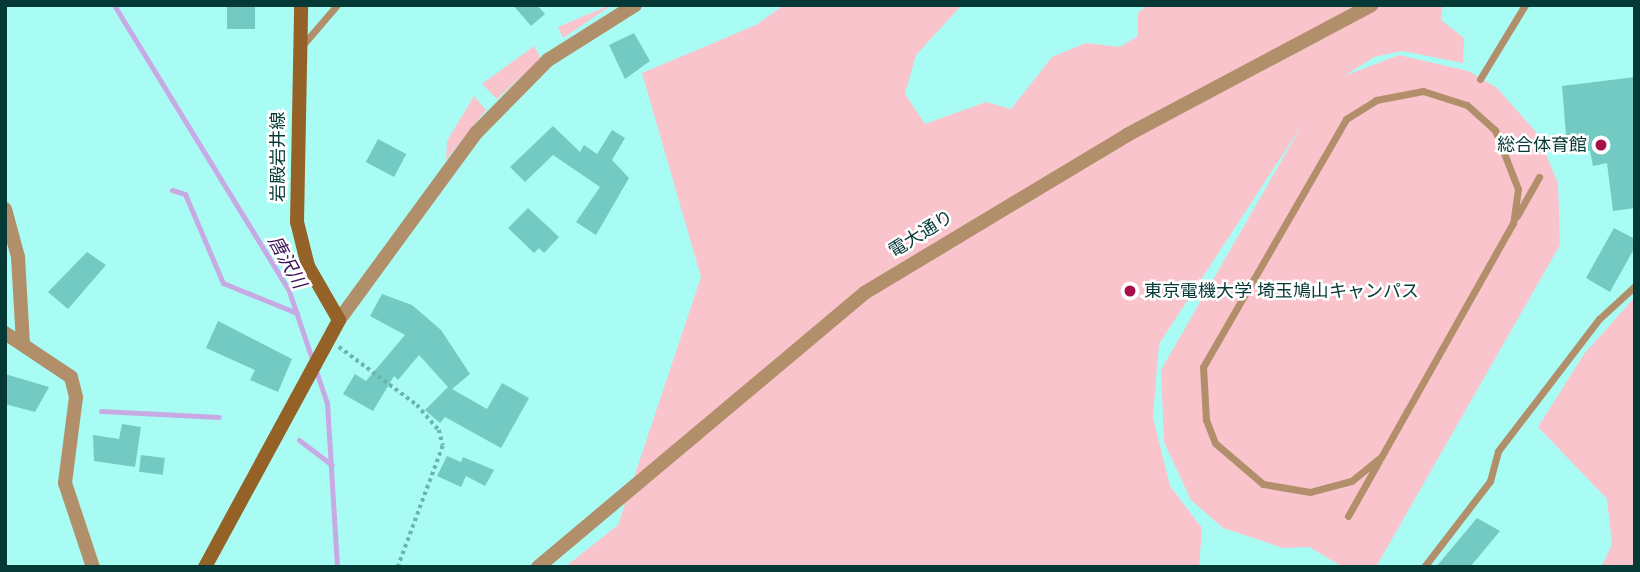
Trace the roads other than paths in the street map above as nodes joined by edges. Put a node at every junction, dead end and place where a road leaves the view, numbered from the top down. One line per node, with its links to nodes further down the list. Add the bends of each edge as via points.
1 (301, 5): 6 (main road, 岩殿岩井線)
2 (337, 5): 6 (lane)
3 (635, 5): 12 (street, via 548,60 476,133)
4 (1372, 5): 19 (street, 電大通り, via 1212,87 900,269 775,363)
5 (1525, 5): 7 (lane)
6 (299, 49): 12 (main road, 岩殿岩井線, via 297,222 308,266)
7 (1480, 79)
8 (1539, 177): 10 (lane)
9 (5, 209): 14 (street, via 18,257)
10 (1513, 223): 15 (lane); 15 (lane, via 1518,189 1495,130 1467,105 1423,90 1376,100 1346,119 1332,139 1203,367 1206,420 1215,443 1263,484 1310,492 1351,481)
11 (1635, 286): 20 (lane, via 1599,319 1498,451 1490,481)
12 (339, 320): 18 (main road)
13 (5, 333): 14 (street)
14 (23, 343): 17 (street, via 65,368 74,385 65,483)
15 (1381, 457): 16 (lane)
16 (1348, 516)
17 (93, 567)
18 (205, 567)
19 (538, 567)
20 (1424, 567)

